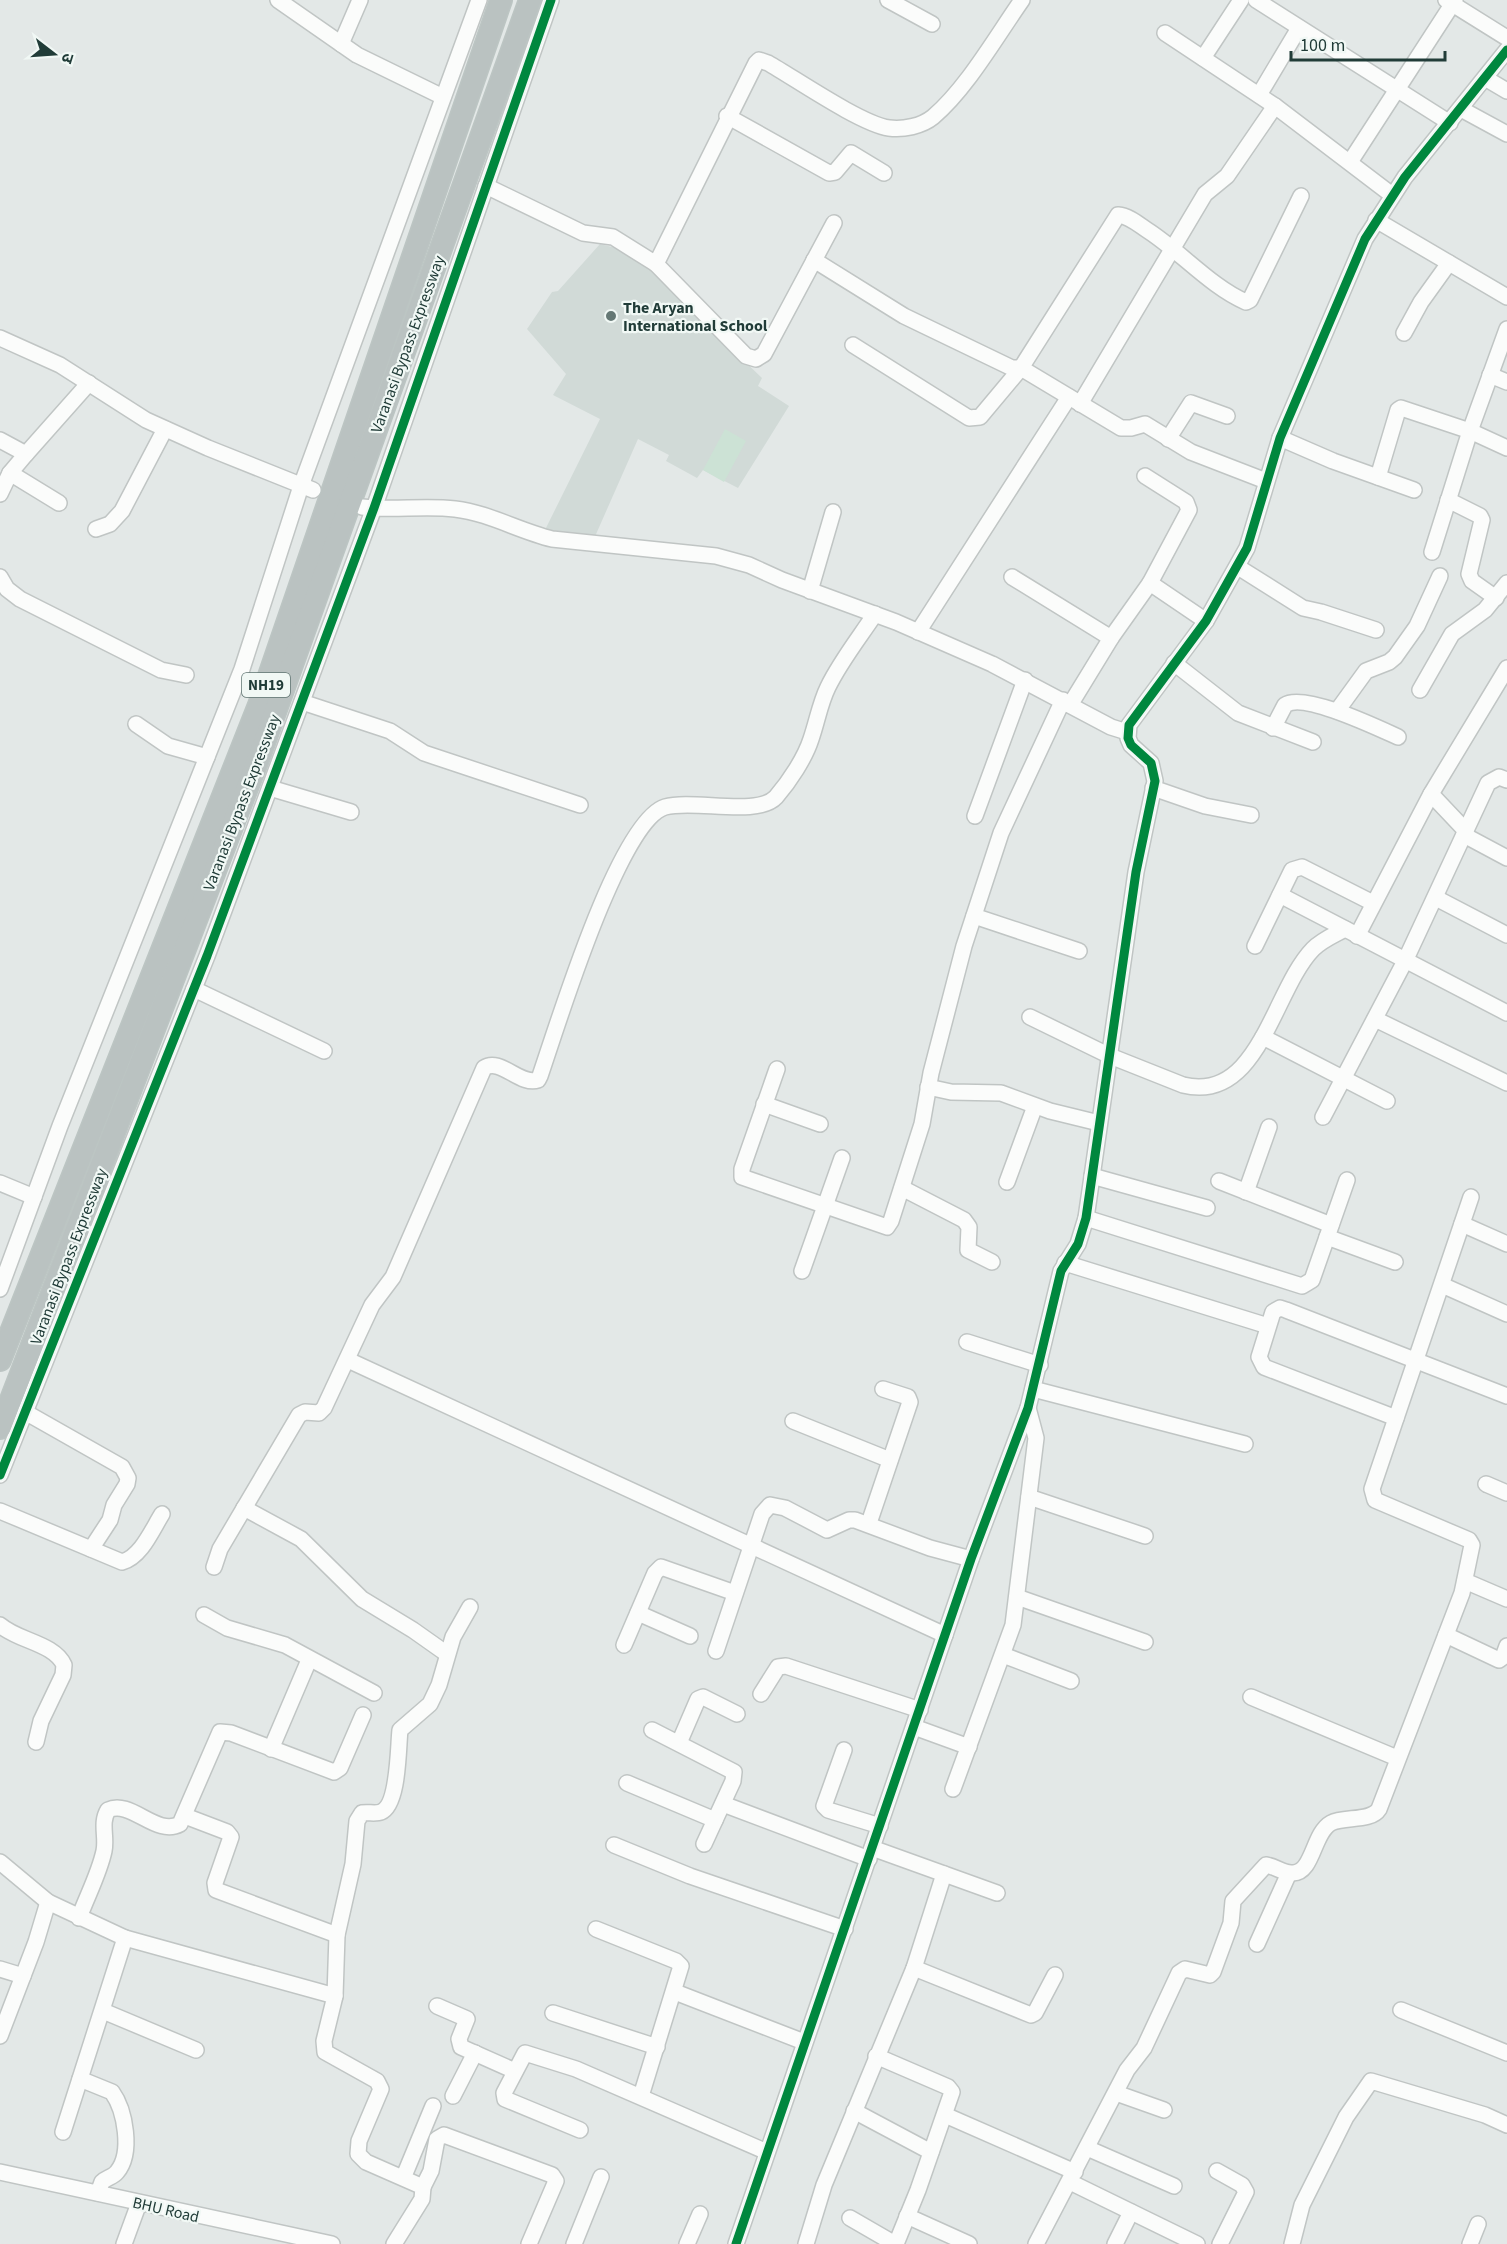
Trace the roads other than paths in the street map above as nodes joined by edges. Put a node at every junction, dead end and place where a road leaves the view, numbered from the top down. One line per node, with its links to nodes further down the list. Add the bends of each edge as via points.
1 (278, 0): 16 (street)
2 (360, 0): 16 (street)
3 (479, 0): 23 (street)
4 (501, 0): 162 (highway, Varanasi Bypass Expressway / NH19, via 259,705)
5 (530, 0): 173 (highway, Varanasi Bypass Expressway / NH19, via 259,757)
6 (551, 0): 31 (street)
7 (888, 0): 12 (street)
8 (1022, 0): 26 (street, via 959,87 932,118 913,127 890,128 871,122 763,61 756,63)
9 (1241, 0): 18 (street)
10 (1256, 0): 13 (street)
11 (1451, 2): 15 (street); 20 (street)
12 (932, 24)
13 (1299, 28): 20 (street); 22 (street)
14 (1165, 33): 18 (street)
15 (1507, 38)
16 (341, 44): 23 (street, via 357,56)
17 (1507, 50): 19 (street)
18 (1203, 58): 22 (street)
19 (1485, 78): 21 (street); 25 (street)
20 (1396, 89): 27 (street); 29 (street)
21 (1507, 91)
22 (1259, 95): 24 (street)
23 (443, 97): 62 (street)
24 (1275, 106): 29 (street); 36 (street, via 1227,176 1205,194)
25 (1461, 110): 27 (street); 28 (street)
26 (727, 117): 30 (street, via 829,173 835,172 851,153); 39 (street)
27 (1450, 123): 32 (street)
28 (1507, 134)
29 (1350, 162): 32 (street)
30 (884, 173)
31 (486, 186): 39 (street, via 583,233 613,237); 67 (street)
32 (1392, 195): 34 (street)
33 (1301, 196): 36 (street, via 1248,302 1213,280)
34 (1376, 220): 38 (street); 53 (street)
35 (834, 223): 37 (street)
36 (1172, 246): 45 (street, via 1118,215); 49 (street)
37 (814, 260): 39 (street, via 764,354 756,359 746,356); 45 (street, via 904,316 1012,368)
38 (1449, 263): 40 (street); 42 (street)
39 (656, 264)
40 (1507, 297)
41 (1507, 329): 46 (street)
42 (1404, 333)
43 (0, 338): 48 (street)
44 (853, 345): 45 (street, via 969,418 980,417 989,409)
45 (1021, 368): 49 (street)
46 (1490, 375): 47 (street); 52 (street)
47 (1507, 382)
48 (89, 383): 51 (street); 57 (street)
49 (1074, 400): 54 (street, via 1121,428 1145,424); 82 (street)
50 (1227, 416): 54 (street, via 1191,403)
51 (165, 429): 62 (street); 69 (street, via 122,511 110,524)
52 (1470, 430): 56 (street); 60 (street, via 1401,408); 65 (street)
53 (1280, 438): 60 (street); 61 (street)
54 (1168, 439): 61 (street)
55 (0, 440): 57 (street)
56 (1507, 448)
57 (26, 454): 58 (street)
58 (10, 474): 64 (street); 66 (street)
59 (1145, 476): 75 (street, via 1189,506)
60 (1378, 477): 63 (street)
61 (1266, 481): 71 (street)
62 (307, 488): 97 (street)
63 (1414, 490)
64 (0, 494)
65 (1448, 500): 70 (street); 78 (street, via 1482,520 1469,574 1472,581)
66 (59, 503)
67 (368, 508): 77 (street, via 453,509 552,539 718,556); 89 (street)
68 (833, 512): 77 (street)
69 (96, 529)
70 (1432, 552)
71 (1238, 567): 80 (street); 81 (street, via 1303,608)
72 (1440, 576): 91 (street, via 1417,626 1395,657 1366,671)
73 (0, 577): 86 (street, via 12,594 30,604 161,670)
74 (1012, 577): 83 (street)
75 (1150, 583): 80 (street); 83 (street)
76 (1507, 583): 78 (street)
77 (810, 591): 79 (street)
78 (1496, 598): 88 (street, via 1452,634)
79 (875, 614): 82 (street); 163 (street, via 830,682 806,750 776,797 760,806 668,806 652,814 638,831 616,872 584,951 538,1080 530,1082 494,1065 484,1068 393,1277 372,1305)
80 (1206, 621): 84 (street)
81 (1376, 630)
82 (918, 632): 87 (street)
83 (1111, 638): 90 (street)
84 (1174, 663): 93 (street, via 1230,709); 94 (street)
85 (1507, 668): 101 (street)
86 (186, 675)
87 (1025, 680): 90 (street); 105 (street)
88 (1420, 690)
89 (302, 702): 99 (street); 102 (street, via 390,731 424,753)
90 (1066, 702): 94 (street); 111 (street, via 1001,833)
91 (1337, 711): 93 (street, via 1289,702); 95 (street)
92 (136, 724): 97 (street, via 168,746)
93 (1273, 728): 96 (street)
94 (1127, 732): 100 (street, via 1131,745 1154,771)
95 (1398, 736)
96 (1313, 741)
97 (207, 757): 143 (street)
98 (1507, 780): 106 (street, via 1499,777 1488,783)
99 (270, 788): 103 (street); 117 (street)
100 (1153, 788): 104 (street, via 1205,806); 123 (street, via 1136,872)
101 (1431, 794): 106 (street); 110 (street)
102 (580, 806)
103 (351, 812)
104 (1251, 815)
105 (975, 816)
106 (1465, 833): 107 (street); 109 (street)
107 (1507, 858)
108 (1280, 895): 110 (street, via 1292,870 1302,867); 112 (street); 114 (street)
109 (1436, 898): 113 (street); 116 (street)
110 (1373, 903): 112 (street)
111 (974, 916): 115 (street); 127 (street)
112 (1351, 932): 116 (street); 121 (street, via 1313,948 1270,1018)
113 (1507, 935)
114 (1255, 946)
115 (1079, 951)
116 (1405, 961): 118 (street); 120 (street)
117 (194, 989): 122 (street); 170 (street)
118 (1507, 1013)
119 (1030, 1017): 123 (street)
120 (1375, 1019): 125 (street); 126 (street)
121 (1263, 1037): 123 (street, via 1233,1077 1207,1087 1183,1086); 125 (street)
122 (324, 1051)
123 (1110, 1056): 132 (street)
124 (777, 1070): 129 (street)
125 (1344, 1077): 128 (street); 131 (street)
126 (1507, 1083)
127 (928, 1087): 130 (street, via 994,1092); 141 (street, via 922,1124)
128 (1387, 1101)
129 (764, 1104): 133 (street); 145 (street, via 742,1177)
130 (1035, 1106): 132 (street); 139 (street)
131 (1323, 1117)
132 (1099, 1123): 136 (street)
133 (820, 1124)
134 (1269, 1127): 142 (street)
135 (842, 1158): 145 (street)
136 (1092, 1176): 146 (street); 147 (street)
137 (1347, 1180): 149 (street)
138 (1219, 1181): 142 (street)
139 (1007, 1182)
140 (0, 1183): 143 (street)
141 (902, 1188): 145 (street, via 886,1227); 153 (street, via 964,1220 969,1227 968,1250)
142 (1246, 1192): 149 (street)
143 (34, 1197): 152 (street)
144 (1471, 1197): 148 (street)
145 (825, 1206): 156 (street)
146 (1207, 1208)
147 (1086, 1218): 149 (street, via 1302,1286 1312,1280); 155 (street, via 1078,1244)
148 (1462, 1224): 151 (street); 157 (street)
149 (1329, 1231): 154 (street)
150 (0, 1244): 152 (street)
151 (1507, 1244)
152 (15, 1250): 158 (street)
153 (992, 1262)
154 (1395, 1262)
155 (1065, 1263): 160 (street); 165 (street)
156 (802, 1271)
157 (1442, 1285): 159 (street); 164 (street)
158 (0, 1289)
159 (1507, 1314)
160 (1268, 1326): 164 (street, via 1273,1312 1280,1308); 171 (street, via 1259,1357 1263,1367)
161 (967, 1342): 165 (street)
162 (0, 1360)
163 (348, 1360): 180 (street, via 324,1408 319,1413 299,1415); 185 (street)
164 (1416, 1360): 168 (street); 171 (street)
165 (1040, 1365): 167 (street)
166 (883, 1389): 175 (street, via 910,1399)
167 (1033, 1389): 169 (street); 174 (street)
168 (1507, 1396)
169 (1028, 1408): 179 (street, via 1036,1438); 187 (street)
170 (25, 1413): 176 (street); 186 (street, via 127,1472 127,1484)
171 (1396, 1418): 189 (street, via 1372,1497 1471,1542)
172 (793, 1421): 175 (street)
173 (0, 1428)
174 (1245, 1444)
175 (890, 1460): 183 (street)
176 (0, 1475)
177 (1486, 1484): 178 (street)
178 (1507, 1493)
179 (1029, 1497): 184 (street); 191 (street)
180 (244, 1508): 188 (street); 204 (street, via 301,1539 362,1599)
181 (0, 1511): 186 (street)
182 (162, 1514): 186 (street, via 130,1560 122,1562)
183 (868, 1523): 185 (street, via 849,1520 827,1530 785,1508 770,1505 762,1514); 187 (street, via 930,1548)
184 (1145, 1536)
185 (751, 1548): 190 (street); 197 (street)
186 (91, 1549)
187 (971, 1559): 197 (street)
188 (214, 1567)
189 (1465, 1581): 192 (street); 198 (street)
190 (735, 1593): 194 (street, via 661,1567); 203 (street)
191 (1017, 1597): 200 (street); 205 (street)
192 (1507, 1599)
193 (470, 1607): 204 (street)
194 (638, 1613): 199 (street); 201 (street)
195 (204, 1615): 206 (street, via 227,1628 279,1642)
196 (0, 1625): 216 (street, via 55,1654 64,1665)
197 (945, 1635): 211 (street)
198 (1446, 1635): 202 (street, via 1499,1660); 221 (street)
199 (690, 1636)
200 (1145, 1642)
201 (624, 1645)
202 (1507, 1646)
203 (716, 1651)
204 (447, 1654): 239 (street, via 430,1704 400,1730 398,1772 386,1808 362,1813 357,1821 353,1864)
205 (1003, 1655): 207 (street); 218 (street)
206 (309, 1660): 208 (street); 219 (street)
207 (1071, 1681)
208 (374, 1693)
209 (761, 1694): 211 (street, via 778,1667 786,1666)
210 (1251, 1696): 221 (street)
211 (920, 1710): 214 (street)
212 (737, 1714): 217 (street, via 704,1697 698,1699)
213 (363, 1715): 219 (street, via 340,1768 334,1773)
214 (914, 1727): 218 (street); 227 (street)
215 (652, 1730): 217 (street)
216 (36, 1742)
217 (679, 1743): 224 (street, via 734,1772)
218 (969, 1747): 223 (street)
219 (271, 1749): 225 (street, via 220,1732)
220 (844, 1750): 227 (street, via 824,1806)
221 (1397, 1758): 232 (street, via 1376,1813 1330,1823 1319,1835 1305,1867 1298,1873)
222 (627, 1783): 226 (street)
223 (953, 1789)
224 (723, 1804): 226 (street); 230 (street)
225 (185, 1816): 236 (street, via 180,1824 167,1827 120,1808 108,1810 103,1817 102,1857); 239 (street, via 227,1832 231,1838 216,1890)
226 (716, 1820): 228 (street)
227 (880, 1826): 230 (street)
228 (704, 1844)
229 (614, 1845): 238 (street, via 690,1876)
230 (870, 1853): 233 (street); 238 (street)
231 (0, 1862): 235 (street)
232 (1289, 1873): 241 (street); 261 (street, via 1266,1865 1235,1896 1231,1923 1214,1972 1210,1975 1185,1969 1179,1973 1144,2048)
233 (944, 1874): 234 (street); 242 (street)
234 (998, 1893)
235 (48, 1902): 236 (street); 245 (street)
236 (79, 1918): 240 (street)
237 (596, 1929): 246 (street, via 680,1964 682,1970)
238 (845, 1929): 253 (street)
239 (337, 1935): 247 (street)
240 (124, 1938): 247 (street); 250 (street)
241 (1257, 1944)
242 (914, 1968): 244 (street, via 1031,2015); 258 (street)
243 (0, 1969): 245 (street)
244 (1055, 1975)
245 (23, 1976): 252 (street)
246 (675, 1992): 253 (street); 254 (street)
247 (335, 1996): 276 (street, via 325,2052 377,2081 381,2089 359,2141 358,2154 366,2162)
248 (437, 2006): 256 (street, via 467,2019 458,2043)
249 (1401, 2010): 257 (street)
250 (103, 2011): 255 (street); 260 (street)
251 (553, 2013): 254 (street)
252 (0, 2036)
253 (804, 2042): 272 (street)
254 (657, 2047): 263 (street)
255 (196, 2050)
256 (475, 2053): 259 (street); 262 (street)
257 (1507, 2053)
258 (876, 2056): 266 (street); 267 (street, via 948,2087 952,2096)
259 (515, 2071): 263 (street, via 523,2055 530,2053); 269 (street, via 504,2098)
260 (80, 2079): 270 (street); 281 (street, via 112,2092 125,2120 126,2140 120,2168 102,2182)
261 (1116, 2093): 265 (street); 271 (street)
262 (453, 2096)
263 (641, 2096): 272 (street)
264 (433, 2106): 276 (street)
265 (1164, 2110)
266 (854, 2111): 273 (street); 295 (street, via 824,2185)
267 (945, 2115): 273 (street); 278 (street)
268 (1507, 2126): 302 (street, via 1485,2115 1371,2081 1346,2117 1302,2205)
269 (580, 2130)
270 (63, 2132)
271 (1087, 2148): 278 (street); 280 (street)
272 (766, 2151): 294 (street)
273 (931, 2152): 285 (street)
274 (1217, 2171): 301 (street, via 1242,2185 1246,2192)
275 (0, 2172): 281 (street, BHU Road)
276 (404, 2176): 279 (street)
277 (601, 2177): 292 (street)
278 (1072, 2177): 283 (street); 298 (street)
279 (423, 2187): 290 (street, via 422,2199); 291 (street, via 431,2171 437,2139 444,2135 552,2175 556,2181)
280 (1174, 2187)
281 (98, 2193): 282 (street, BHU Road)
282 (139, 2203): 288 (street); 289 (street, BHU Road)
283 (1131, 2211): 299 (street); 300 (street)
284 (700, 2214): 293 (street)
285 (907, 2216): 296 (street); 297 (street)
286 (850, 2218): 296 (street)
287 (1478, 2224): 303 (street)
288 (124, 2244)
289 (332, 2244)
290 (394, 2244)
291 (529, 2244)
292 (574, 2244)
293 (687, 2244)
294 (736, 2244)
295 (806, 2244)
296 (895, 2244)
297 (969, 2244)
298 (1036, 2244)
299 (1115, 2244)
300 (1197, 2244)
301 (1220, 2244)
302 (1292, 2244)
303 (1470, 2244)

